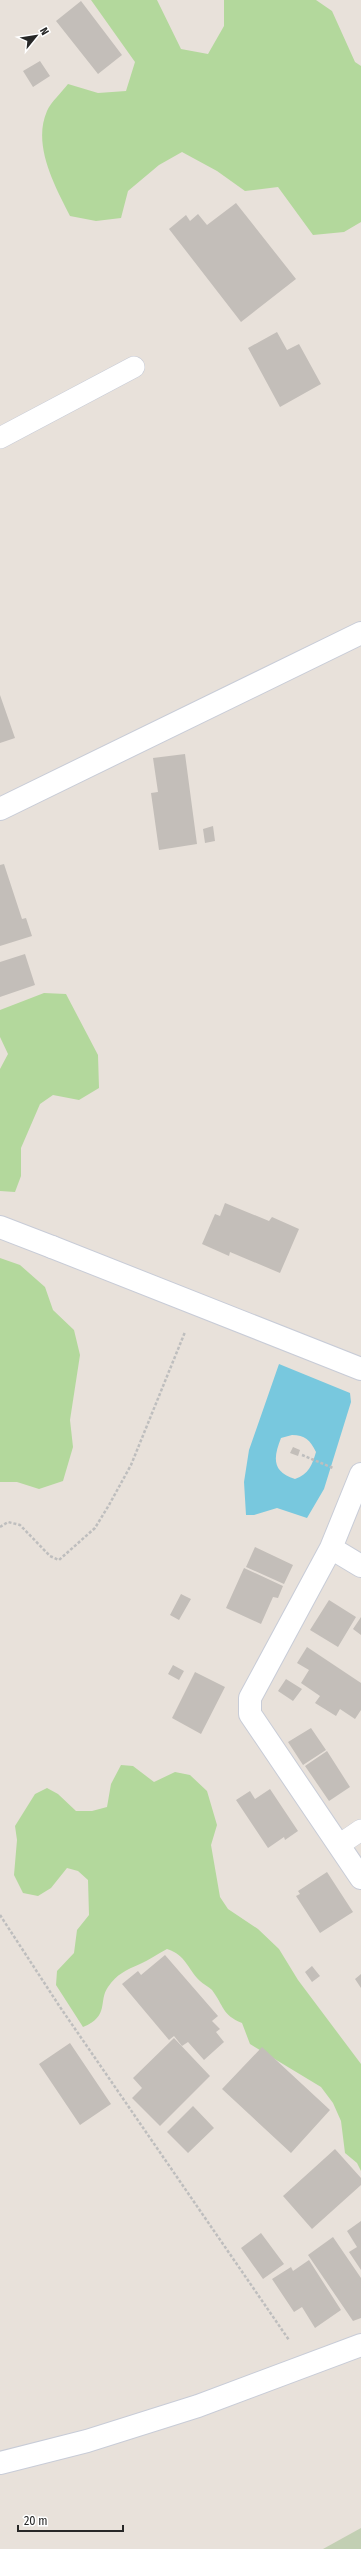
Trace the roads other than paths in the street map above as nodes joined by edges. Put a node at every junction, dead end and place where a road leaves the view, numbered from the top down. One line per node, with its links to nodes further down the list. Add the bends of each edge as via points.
1 (134, 367): 2 (lane)
2 (0, 438)
3 (361, 633): 4 (street)
4 (0, 809)
5 (0, 1227): 6 (street)
6 (361, 1369)
7 (361, 1474): 8 (street)
8 (331, 1548): 9 (street); 11 (street, via 250,1698 250,1714)
9 (361, 1566)
10 (361, 1830): 11 (lane)
11 (339, 1846): 12 (street)
12 (361, 1878)
13 (361, 2345): 14 (street, via 198,2406 87,2442)
14 (0, 2463)

